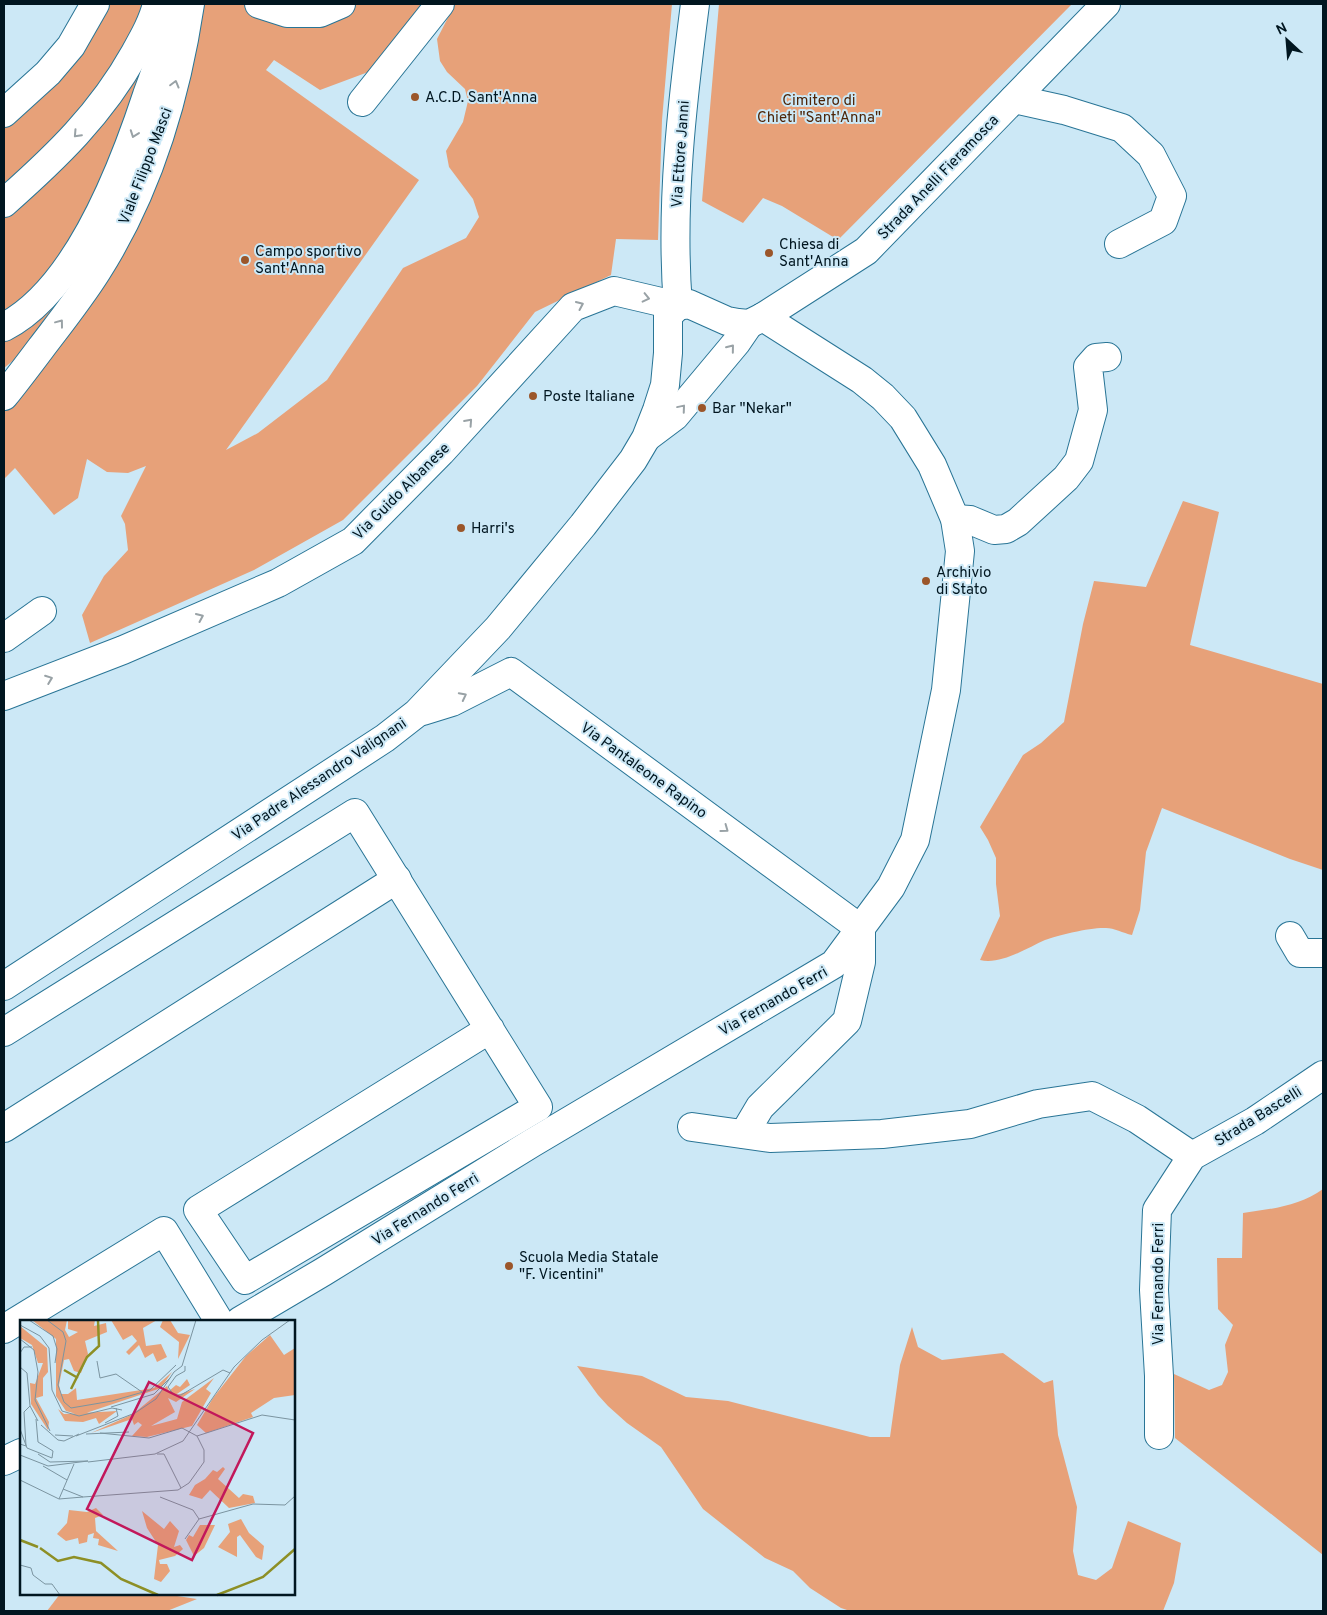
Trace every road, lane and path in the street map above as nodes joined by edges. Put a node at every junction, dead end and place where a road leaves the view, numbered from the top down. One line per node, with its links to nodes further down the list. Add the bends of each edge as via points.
1 (95, 4): 12 (main road, via 71,46 48,73)
2 (157, 4): 13 (main road, one-way to 13, via 142,41 107,99 47,165)
3 (172, 4): 17 (main road, Viale Filippo Masci, one-way to 17, via 164,45 134,135 93,226 76,256 36,303)
4 (190, 4): 19 (main road, Viale Filippo Masci, one-way to 4, via 98,271 122,228 157,145 172,96)
5 (259, 4): 6 (main road, via 288,13 320,13)
6 (341, 4)
7 (440, 4): 11 (main road)
8 (695, 4): 15 (main road, Via Ettore Janni, via 684,82 676,197)
9 (1106, 4): 10 (main road, Strada Anelli Fieramosca)
10 (1014, 99): 14 (main road, via 1122,128 1151,155 1172,196 1163,221); 16 (main road, Strada Anelli Fieramosca, via 866,251)
11 (362, 102)
12 (4, 113)
13 (4, 203)
14 (1119, 244)
15 (678, 306): 16 (main road, Via Guido Albanese, via 689,304 727,320); 22 (main road, Via Padre Alessandro Valignani, via 668,316 666,384); 26 (main road, Via Guido Albanese, one-way to 15, via 123,650 278,583 353,541 441,452 573,307 614,291)
16 (756, 321): 22 (main road, one-way to 16, via 675,416); 23 (main road, Via Fernando Ferri, via 862,380 882,397 903,418 932,465)
17 (4, 327)
18 (1107, 357): 23 (main road, via 1096,358 1088,367 1093,410 1079,462 1066,478 1018,522 1006,528 994,530 970,520)
19 (30, 362): 20 (main road, Viale Filippo Masci); 21 (main road, Viale Filippo Masci)
20 (4, 377)
21 (4, 396)
22 (646, 438): 27 (main road, Via Padre Alessandro Valignani, via 583,525 498,628)
23 (955, 519): 29 (main road, Via Fernando Ferri, via 960,551 946,690 915,840 891,887)
24 (42, 611): 25 (main road)
25 (4, 638)
26 (4, 696)
27 (417, 713): 29 (main road, Via Pantaleone Rapino, one-way to 29, via 452,702 511,672); 32 (main road, Via Padre Alessandro Valignani, via 385,738)
28 (397, 879): 33 (main road); 34 (main road, via 355,813); 37 (main road)
29 (861, 928): 38 (main road, via 861,962 847,1021 760,1107); 43 (main road, Via Fernando Ferri, via 834,964)
30 (1290, 936): 31 (main road, via 1300,953)
31 (1323, 953)
32 (4, 986)
33 (490, 1029): 40 (main road); 40 (main road, via 538,1106 245,1280)
34 (4, 1032)
35 (1323, 1074): 39 (main road, Strada Bascelli, via 1254,1121)
36 (692, 1127): 38 (main road)
37 (4, 1128)
38 (744, 1134): 39 (main road, via 770,1138 902,1132 970,1124 1038,1104 1092,1096 1137,1119)
39 (1192, 1156): 45 (main road, Via Fernando Ferri, via 1157,1210 1154,1290)
40 (198, 1210): 41 (main road)
41 (164, 1231): 42 (main road); 44 (main road)
42 (218, 1320)
43 (242, 1320)
44 (4, 1329)
45 (1159, 1435)
46 (20, 1453): 47 (main road)
47 (4, 1461)

